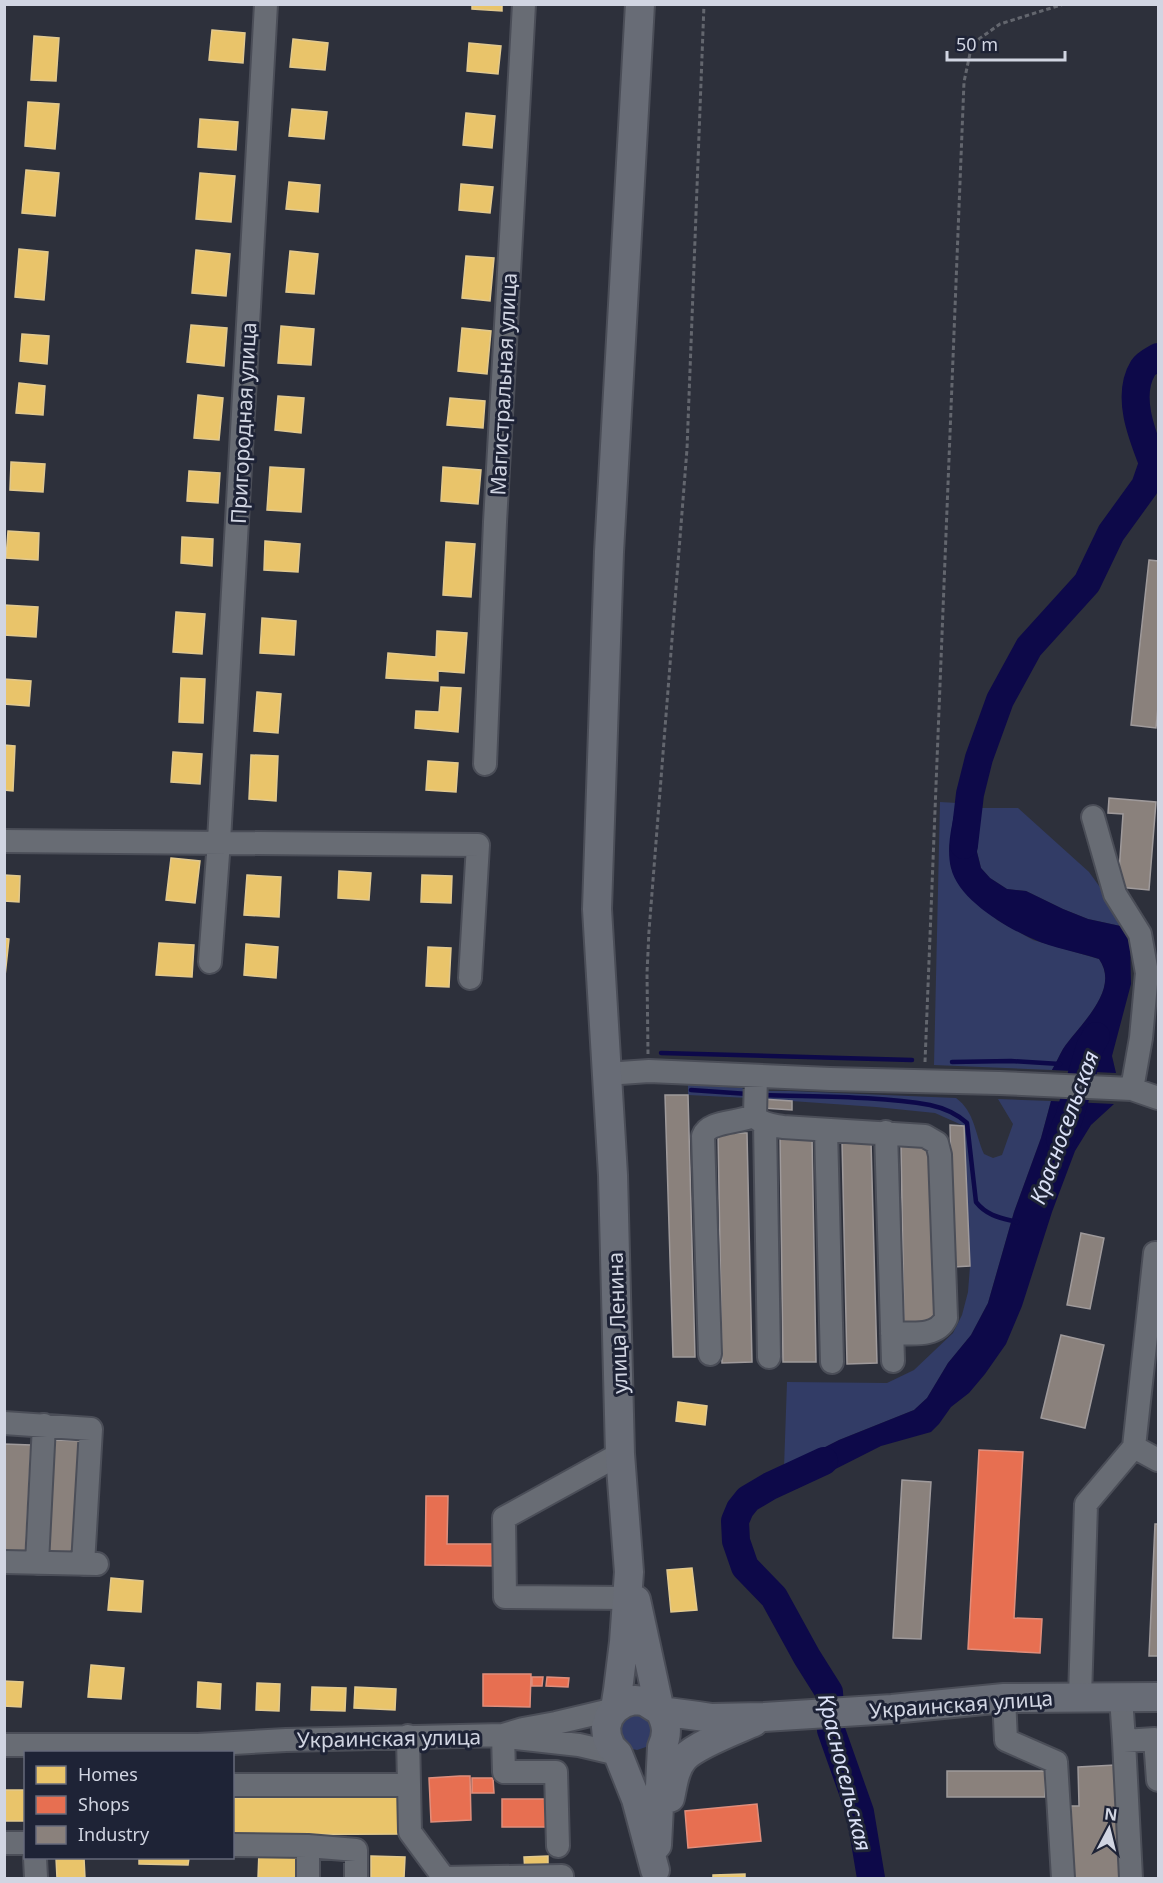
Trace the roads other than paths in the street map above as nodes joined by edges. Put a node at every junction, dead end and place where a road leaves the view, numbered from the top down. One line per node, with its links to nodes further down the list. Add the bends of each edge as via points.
1 (266, 4): 7 (street, Пригородная улица)
2 (524, 4): 4 (street, Магистральная улица)
3 (640, 4): 11 (main road, улица Ленина, via 608,564 597,909)
4 (485, 764)
5 (1093, 817): 10 (street, via 1116,894 1140,934 1147,973)
6 (4, 841): 7 (street)
7 (219, 841): 8 (street, Пригородная улица); 9 (street, via 478,844)
8 (210, 962)
9 (470, 978)
10 (1150, 1038): 13 (street)
11 (606, 1074): 12 (street, via 649,1071); 27 (main road, улица Ленина)
12 (756, 1076): 13 (street); 15 (street)
13 (1124, 1089): 14 (street)
14 (1158, 1098)
15 (760, 1119): 16 (street); 20 (street, via 712,1125 703,1136); 21 (street)
16 (826, 1130): 17 (street); 23 (street)
17 (886, 1132): 19 (street); 19 (street, via 925,1136 939,1148 947,1306 946,1318 937,1330)
18 (1155, 1253): 26 (street)
19 (892, 1333): 22 (street)
20 (710, 1354)
21 (769, 1357)
22 (893, 1361)
23 (832, 1362)
24 (4, 1422): 25 (street)
25 (44, 1425): 30 (street); 30 (street, via 91,1429 91,1564)
26 (1134, 1447): 28 (street); 33 (street, via 1086,1504)
27 (620, 1454): 31 (main road, улица Ленина); 31 (street, via 504,1518 505,1597)
28 (1158, 1460)
29 (4, 1563): 30 (street)
30 (37, 1563)
31 (628, 1585): 32 (main road, улица Ленина); 37 (main road, улица Ленина)
32 (648, 1656): 38 (main road, улица Ленина); 39 (main road, via 677,1696 711,1709)
33 (1080, 1697): 34 (main road, Украинская улица); 36 (main road, Украинская улица)
34 (1121, 1697): 35 (main road, Украинская улица); 42 (street)
35 (1158, 1697)
36 (1004, 1698): 39 (main road, Украинская улица); 63 (street, via 1006,1740 1056,1762)
37 (615, 1708): 38 (main road, Украинская улица, via 634,1700); 40 (street, Украинская улица); 47 (main road, улица Ленина, via 606,1727 611,1747)
38 (660, 1711): 39 (main road, Украинская улица, via 712,1718); 46 (main road, улица Ленина, via 667,1729)
39 (773, 1717): 46 (main road, Украинская улица); 57 (main road, via 701,1746 684,1758 675,1776)
40 (503, 1735): 41 (street, Украинская улица); 47 (street); 55 (street, via 504,1772 556,1772)
41 (408, 1736): 45 (street, Украинская улица); 50 (street)
42 (1124, 1741): 48 (street, via 1155,1739); 64 (street)
43 (4, 1745): 44 (street, Украинская улица)
44 (111, 1748): 45 (street, Украинская улица)
45 (197, 1749)
46 (658, 1750): 47 (main road, Украинская улица, via 637,1761); 57 (main road, улица Ленина)
47 (618, 1754): 57 (main road, улица Ленина, via 636,1799)
48 (1158, 1780)
49 (234, 1785): 50 (street)
50 (409, 1785): 61 (street, via 410,1832)
51 (4, 1843): 52 (street)
52 (24, 1843)
53 (234, 1845): 54 (street)
54 (308, 1846): 59 (street); 60 (street, via 357,1850)
55 (558, 1846)
56 (35, 1859): 58 (street)
57 (656, 1874)
58 (36, 1878)
59 (308, 1878)
60 (356, 1878)
61 (444, 1878): 62 (street)
62 (562, 1878)
63 (1063, 1878)
64 (1131, 1878)

